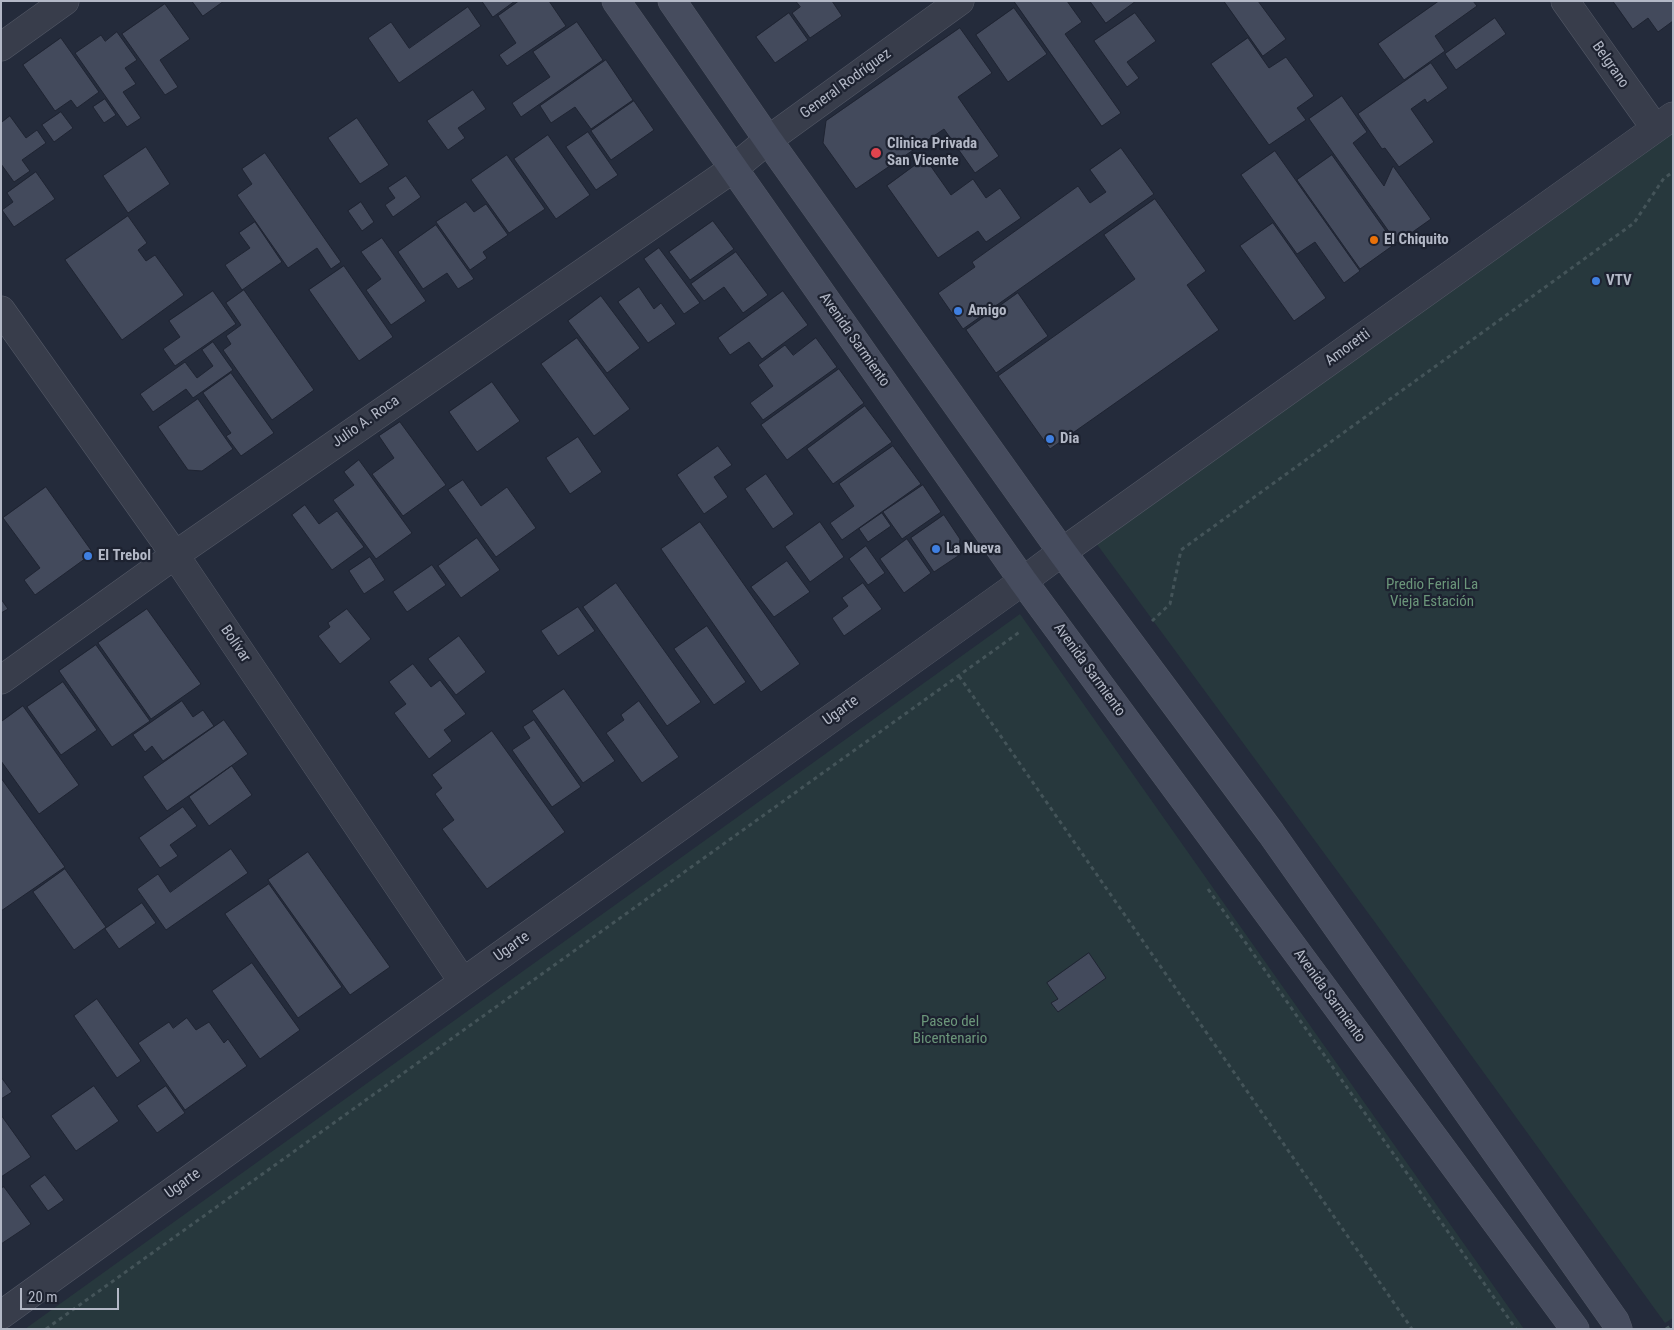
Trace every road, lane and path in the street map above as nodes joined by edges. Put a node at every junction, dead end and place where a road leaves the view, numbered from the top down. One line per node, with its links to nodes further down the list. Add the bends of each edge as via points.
1 (65, 1): 6 (street)
2 (616, 1): 9 (main road, Avenida Sarmiento)
3 (672, 1): 8 (main road)
4 (960, 1): 8 (street, General Rodríguez)
5 (1565, 1): 7 (street, Belgrano)
6 (1, 47)
7 (1664, 122): 12 (street, Amoretti)
8 (768, 140): 9 (street, General Rodríguez); 12 (main road)
9 (734, 168): 13 (street, Julio A. Roca); 14 (main road, Avenida Sarmiento)
10 (1673, 172): 16 (path, via 1664,178 1634,223 1181,550 1170,604)
11 (1, 310): 13 (street, Bolívar)
12 (1062, 552): 14 (street, Amoretti); 27 (main road, via 1271,833)
13 (175, 555): 18 (street, Julio A. Roca); 20 (street, Bolívar)
14 (1023, 581): 15 (main road, Avenida Sarmiento); 20 (street, Ugarte)
15 (1047, 612): 17 (path); 26 (main road, Avenida Sarmiento)
16 (1146, 626)
17 (959, 676): 23 (path); 24 (path)
18 (1, 680)
19 (1208, 888): 25 (path)
20 (463, 982): 21 (street, Ugarte)
21 (1, 1315)
22 (1673, 1324): 28 (path)
23 (46, 1329)
24 (1412, 1329)
25 (1516, 1329)
26 (1574, 1329)
27 (1618, 1329)
28 (1666, 1329)

